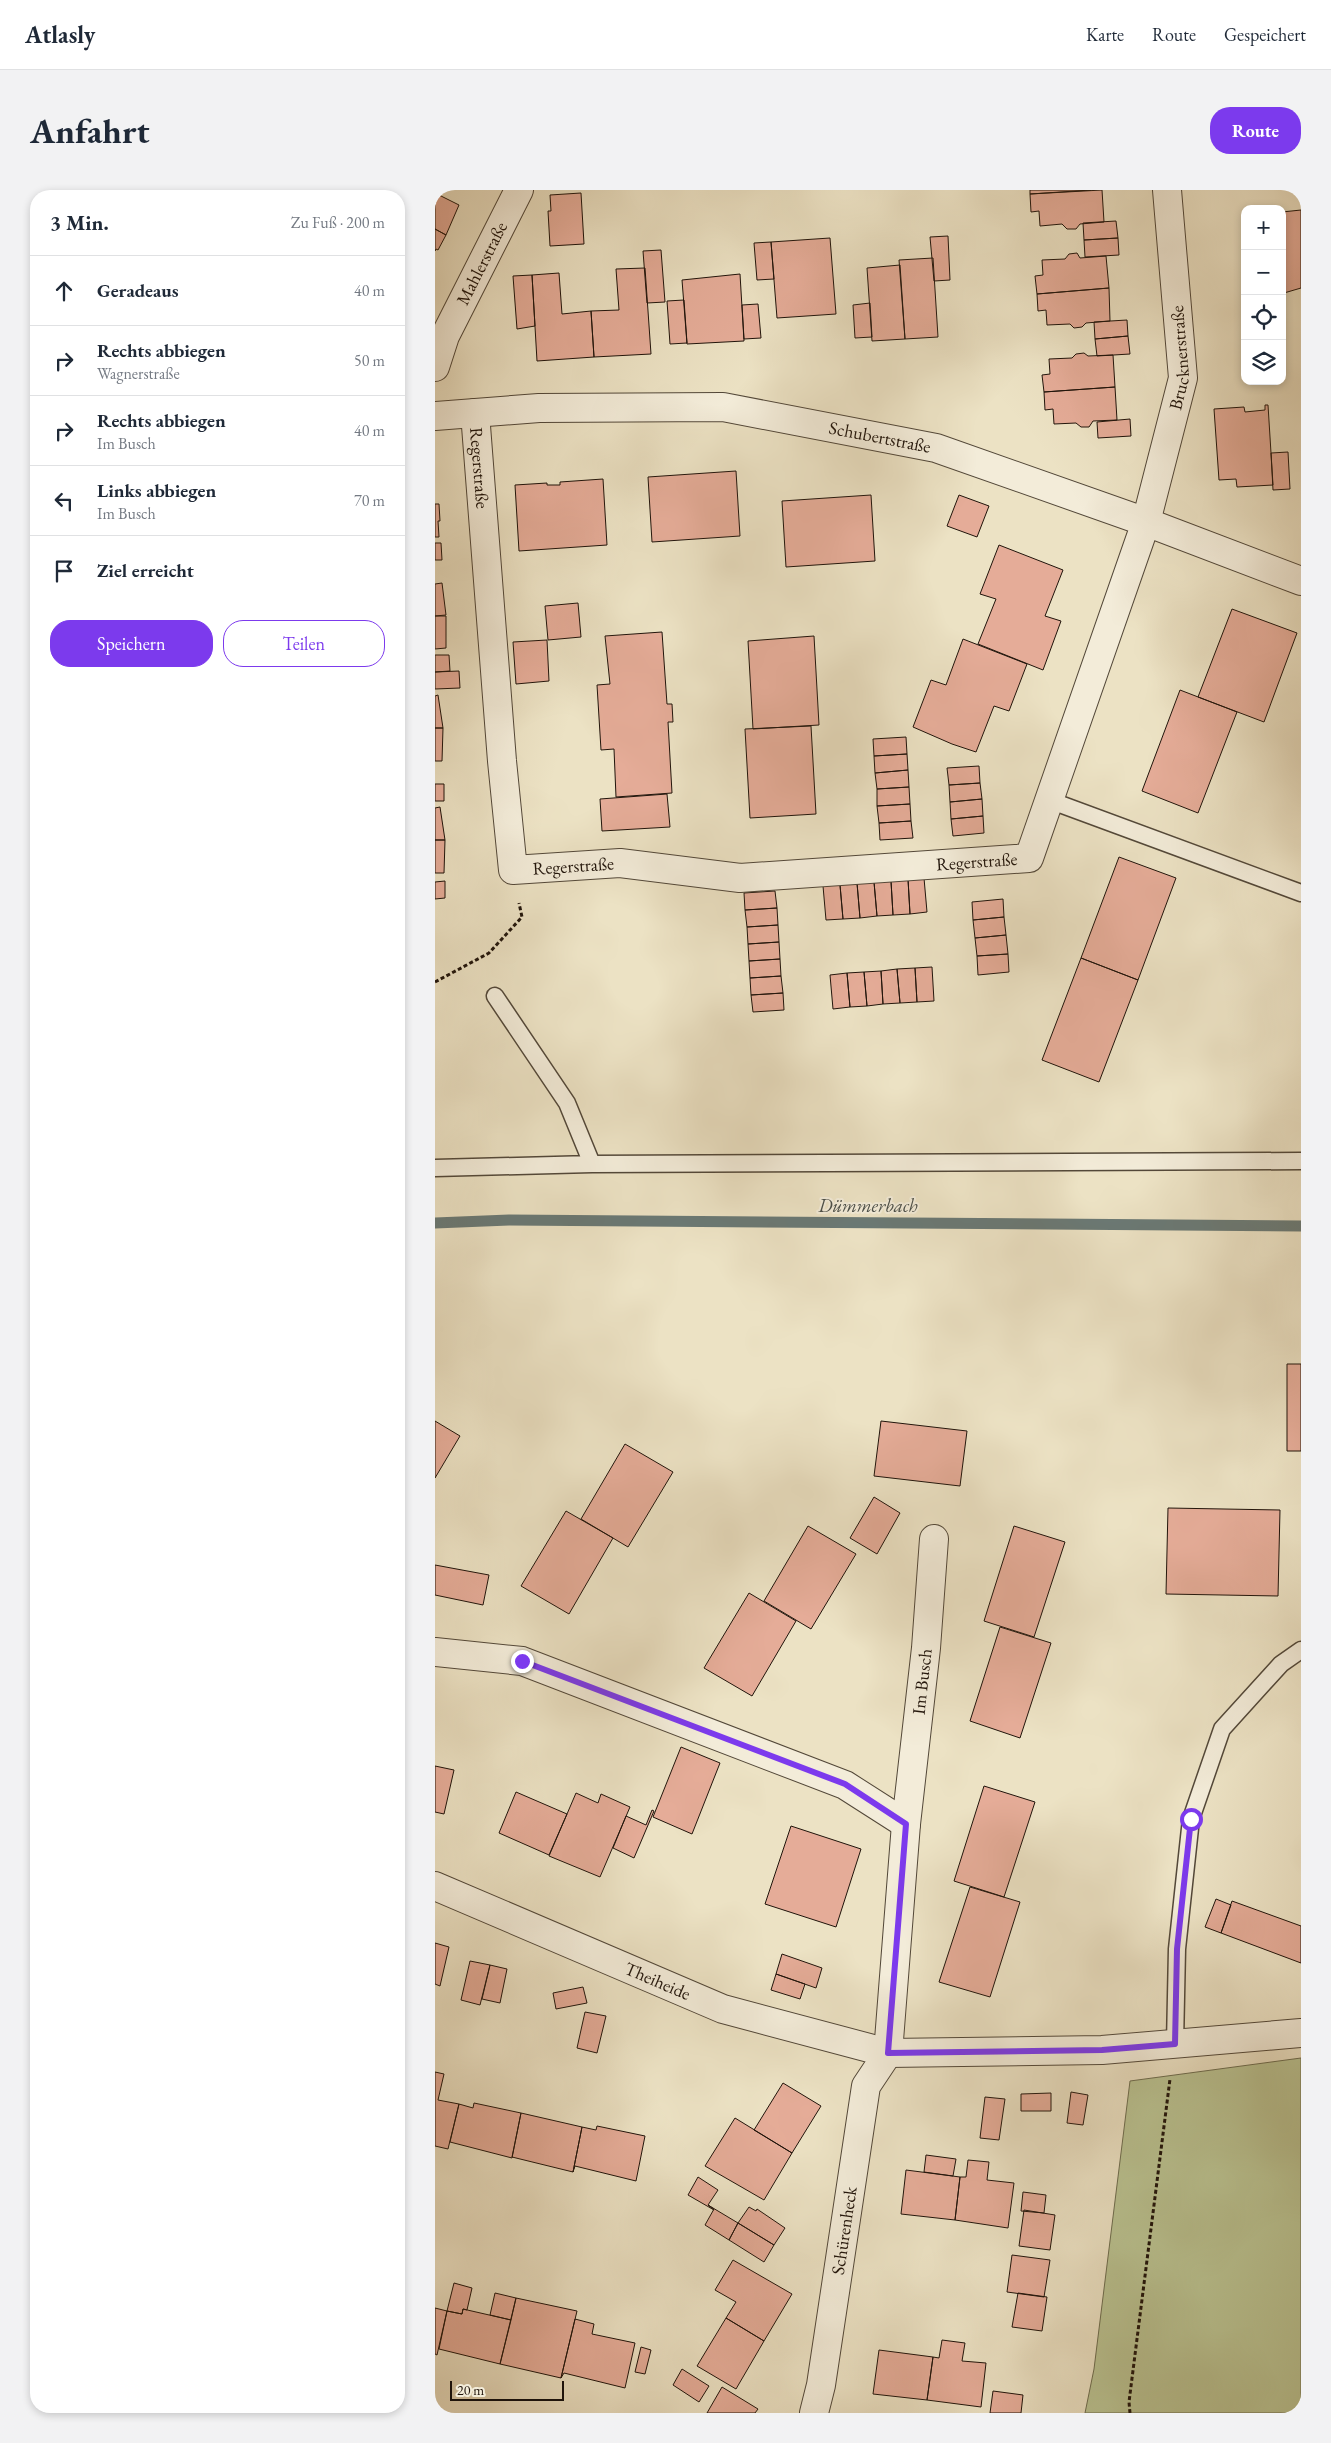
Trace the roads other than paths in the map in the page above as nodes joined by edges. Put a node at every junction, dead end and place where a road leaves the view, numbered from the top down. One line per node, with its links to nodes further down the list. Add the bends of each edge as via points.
1 (519, 190): 3 (street, Mahlerstraße, via 445,336)
2 (1167, 190): 6 (street, Brucknerstraße, via 1183,378)
3 (435, 367)
4 (475, 413): 5 (street, Schubertstraße); 6 (street, Schubertstraße, via 539,408 723,407 936,448); 8 (street, Regerstraße, via 501,761 513,870 620,863 740,878 1029,858)
5 (435, 416)
6 (1145, 522): 7 (street, Schubertstraße); 8 (street, Regerstraße)
7 (1301, 581)
8 (1049, 800): 9 (lane)
9 (1301, 893)
10 (495, 996): 12 (lane, via 567,1104)
11 (1301, 1161): 12 (lane)
12 (592, 1164): 13 (lane)
13 (435, 1168)
14 (934, 1539): 17 (street, Im Busch, via 926,1648)
15 (1301, 1650): 20 (lane, via 1281,1664 1222,1729 1191,1819 1177,1949)
16 (435, 1652): 17 (street, via 522,1661 845,1784)
17 (906, 1824): 21 (street, Im Busch)
18 (435, 1886): 21 (street, Theiheide, via 723,2009)
19 (1301, 2033): 20 (street, Theiheide)
20 (1175, 2044): 21 (street, Theiheide, via 1102,2050)
21 (888, 2053): 22 (street, Schürenheck, via 866,2086 821,2385)
22 (814, 2413)

